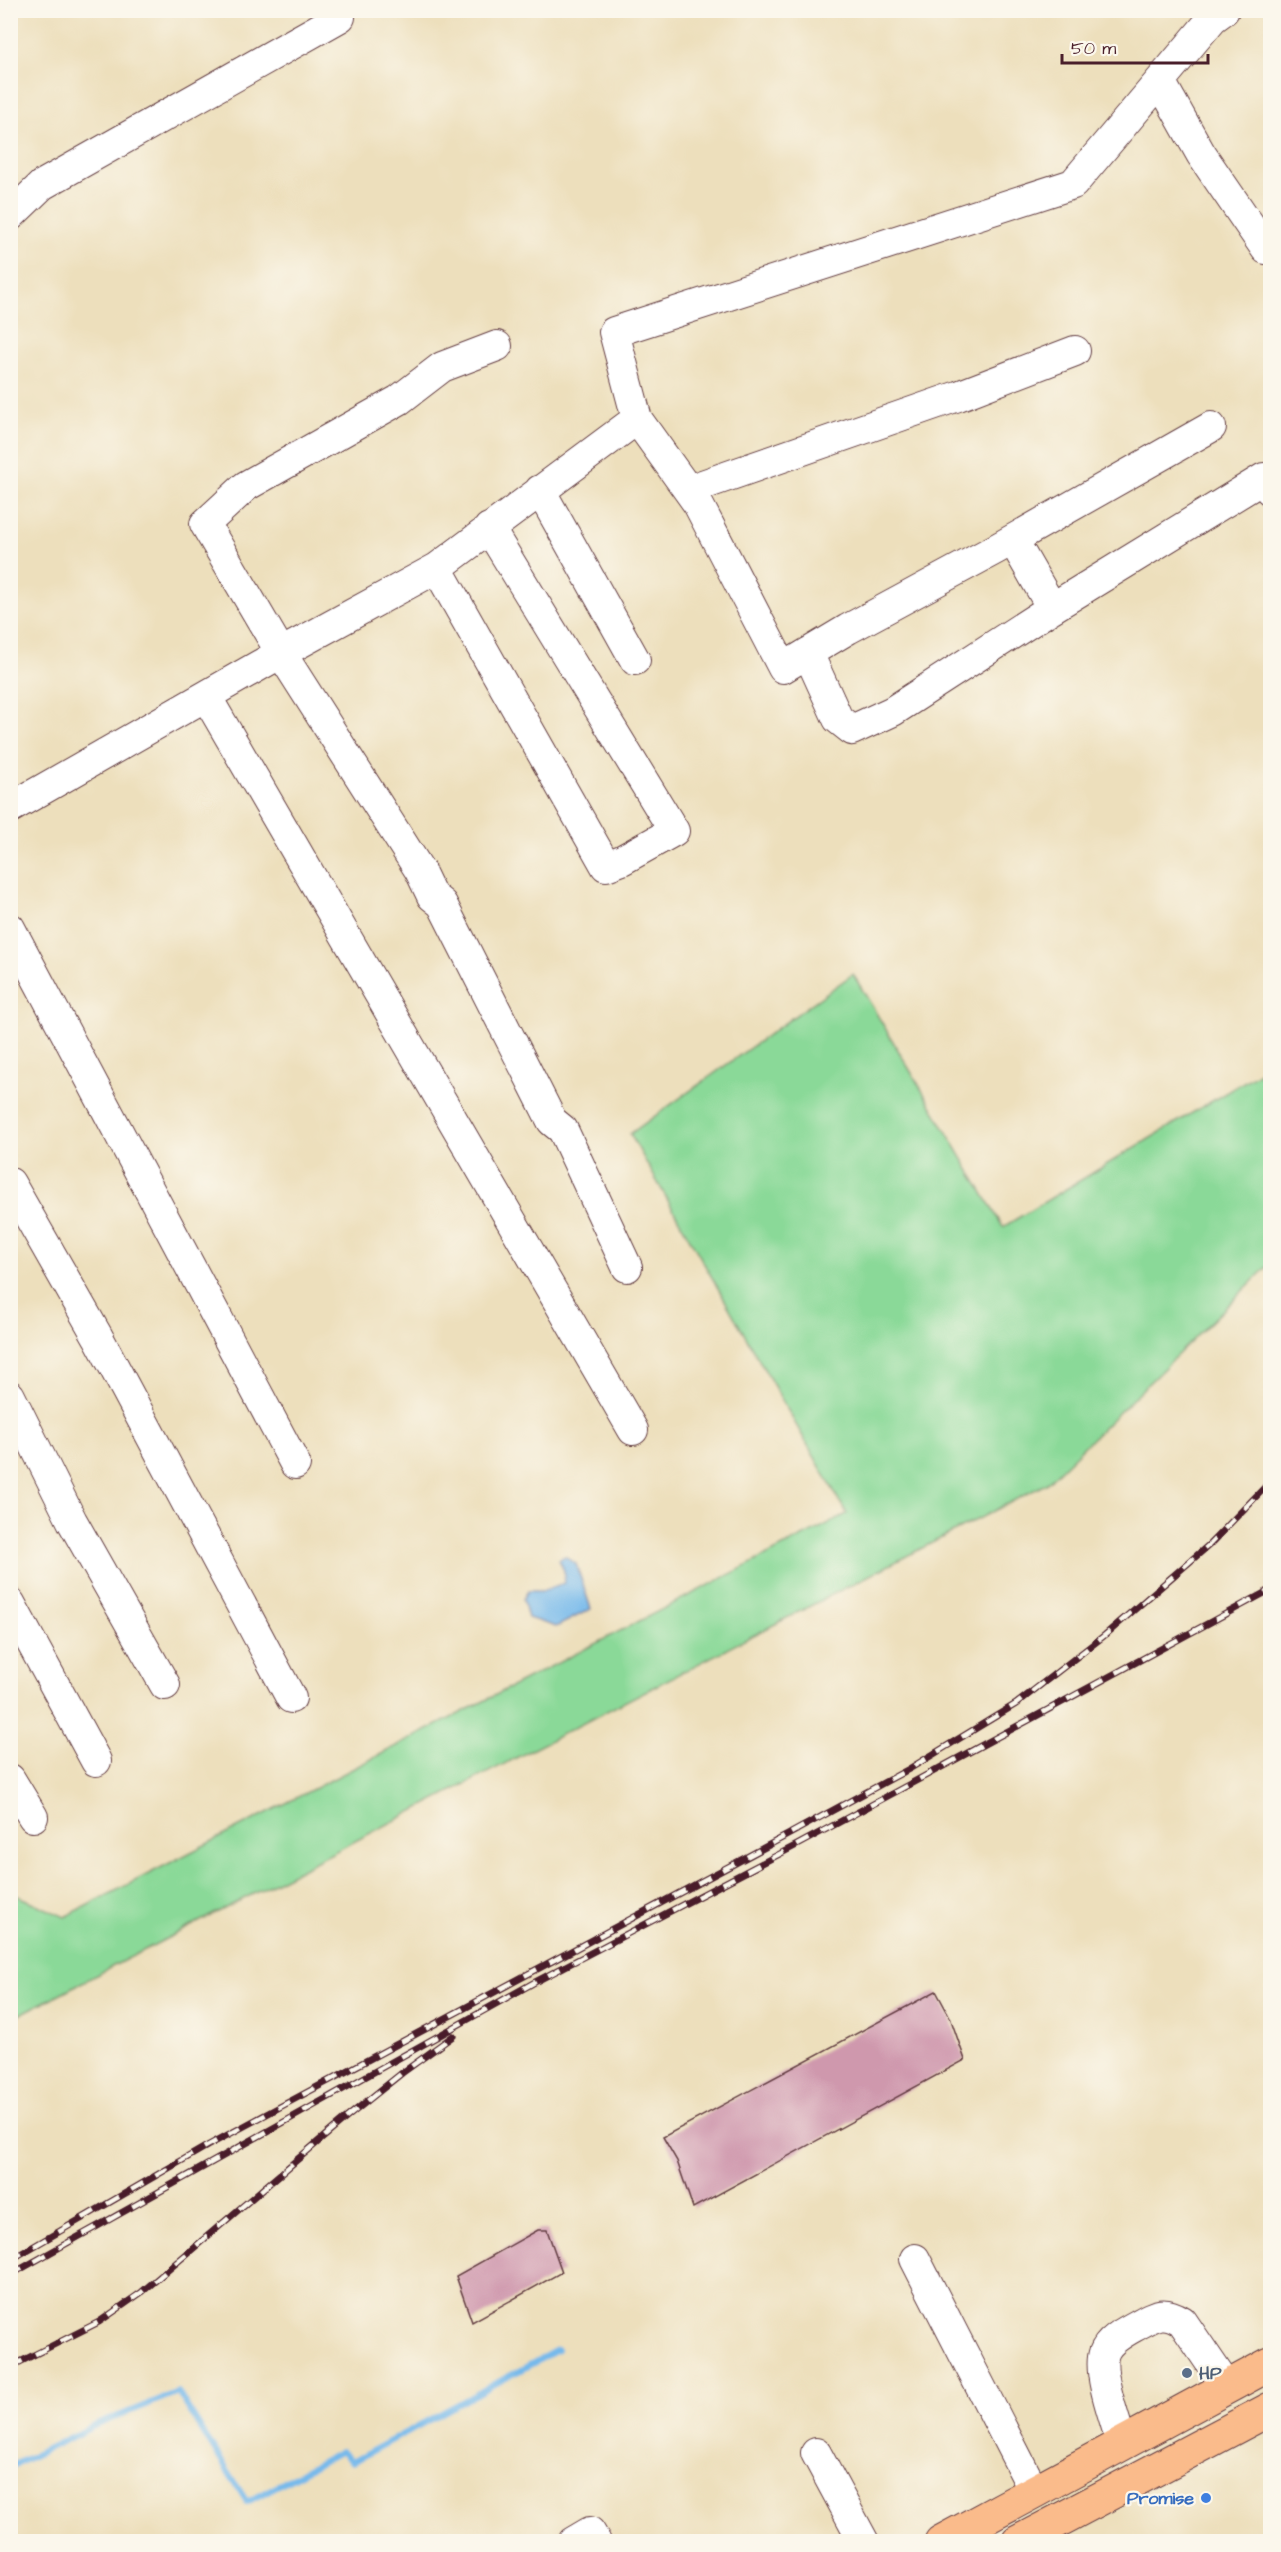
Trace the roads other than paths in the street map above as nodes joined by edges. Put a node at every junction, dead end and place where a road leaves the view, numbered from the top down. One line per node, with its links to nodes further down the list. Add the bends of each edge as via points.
1 (1224, 10): 3 (street)
2 (340, 17): 4 (street, via 42,185)
3 (1160, 81): 5 (street, via 1201,154); 8 (street, via 1073,184 614,332)
4 (10, 216)
5 (1266, 249)
6 (497, 346): 17 (street, via 442,367 399,400 246,486 205,524)
7 (1075, 351): 11 (street)
8 (637, 419): 10 (street); 11 (street)
9 (1211, 427): 14 (street)
10 (540, 490): 13 (street); 19 (street)
11 (688, 490): 18 (street, via 783,668)
12 (1270, 490): 16 (street, via 1264,478)
13 (495, 537): 15 (street); 15 (street, via 674,831 606,866)
14 (1013, 540): 16 (street); 18 (street)
15 (442, 577): 17 (street)
16 (1052, 608): 18 (street, via 893,711 852,730 838,719)
17 (281, 653): 20 (street); 24 (street, via 420,871 432,896 442,904 552,1121 563,1130)
18 (808, 653)
19 (635, 660)
20 (206, 696): 21 (street); 26 (street)
21 (10, 808)
22 (10, 927): 27 (street)
23 (10, 1183): 30 (street, via 98,1337)
24 (627, 1267)
25 (10, 1396): 29 (street, via 72,1521)
26 (633, 1430)
27 (295, 1464)
28 (10, 1602): 31 (street)
29 (165, 1685)
30 (291, 1698)
31 (96, 1761)
32 (10, 1779): 33 (street)
33 (33, 1817)
34 (915, 2259): 40 (street)
35 (1270, 2364): 36 (main road)
36 (1227, 2387): 38 (main road); 38 (street, via 1182,2321 1170,2314 1155,2315 1114,2339 1104,2352 1102,2368)
37 (1270, 2409): 45 (main road)
38 (1122, 2444): 40 (main road)
39 (816, 2453): 43 (street)
40 (1034, 2491): 44 (main road)
41 (573, 2541): 42 (street, via 590,2532)
42 (596, 2541)
43 (864, 2541)
44 (941, 2541)
45 (1018, 2541)

